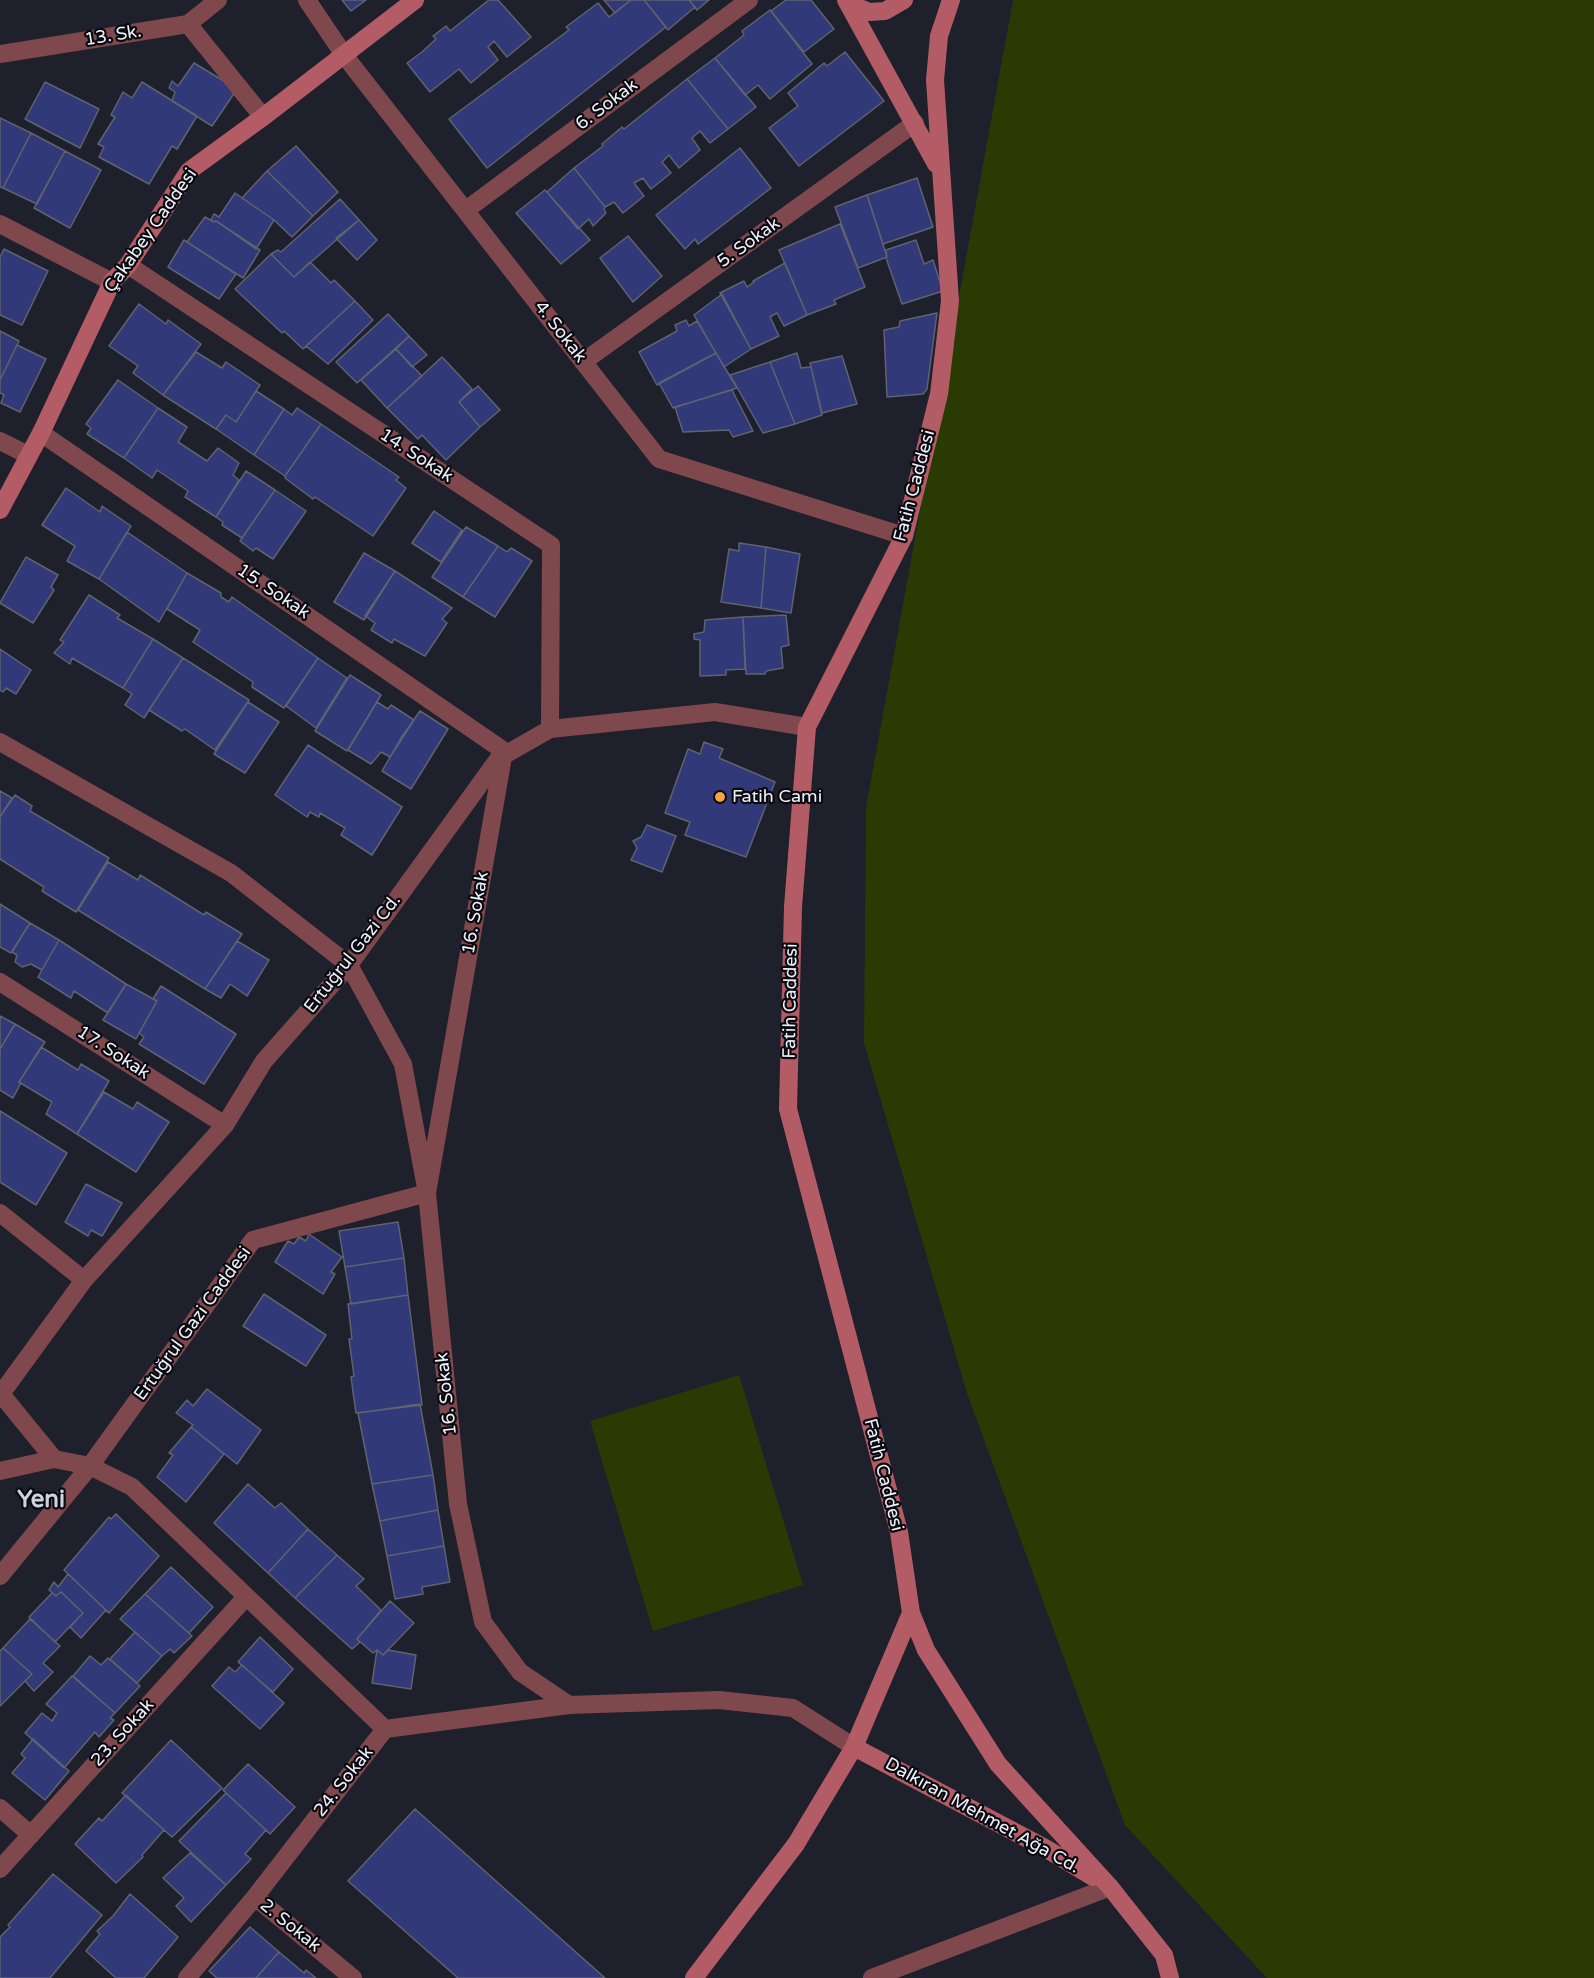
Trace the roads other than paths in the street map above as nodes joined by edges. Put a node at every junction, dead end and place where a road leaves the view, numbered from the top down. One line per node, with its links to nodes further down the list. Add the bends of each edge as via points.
1 (218, 0): 8 (street, 13. Sk.)
2 (307, 0): 10 (street, 4. Sokak)
3 (415, 0): 10 (street, Çakabey Caddesi)
4 (749, 0): 14 (street, 6. Sokak)
5 (904, 0): 7 (street, via 885,11 868,12)
6 (951, 0): 13 (street, via 939,36 935,81)
7 (847, 1): 12 (street, Fatih Caddesi)
8 (188, 24): 9 (street, 13. Sk.); 11 (street)
9 (0, 54)
10 (344, 55): 11 (street, Çakabey Caddesi); 14 (street, 4. Sokak)
11 (263, 117): 16 (street, Çakabey Caddesi, via 189,171)
12 (915, 123): 13 (street, Fatih Caddesi); 18 (street, 5. Sokak)
13 (940, 171): 23 (street, Fatih Caddesi, via 950,301 939,393)
14 (466, 210): 18 (street, 4. Sokak)
15 (0, 224): 17 (street)
16 (128, 265): 17 (street, Çakabey Caddesi); 25 (street, 14. Sokak, via 551,545)
17 (112, 282): 19 (street, Çakabey Caddesi)
18 (584, 362): 23 (street, 4. Sokak, via 659,459)
19 (41, 433): 21 (street, Çakabey Caddesi); 27 (street, 15. Sokak)
20 (0, 441): 21 (street)
21 (28, 455): 22 (street, Çakabey Caddesi)
22 (0, 510)
23 (904, 536): 24 (street, Fatih Caddesi)
24 (807, 727): 25 (street, via 715,712); 40 (street, Fatih Caddesi, via 793,907 788,1109 899,1532)
25 (550, 729): 27 (street, via 508,753)
26 (0, 742): 28 (street, via 231,873)
27 (504, 751): 28 (street, Ertuğrul Gazi Cd.); 31 (street, 16. Sokak)
28 (349, 964): 30 (street, Ertuğrul Gazi Cd., via 264,1061); 31 (street, via 403,1064)
29 (0, 982): 30 (street, 17. Sokak)
30 (225, 1125): 33 (street, Ertuğrul Gazi Cd.)
31 (427, 1192): 36 (street, Ertuğrul Gazi Caddesi, via 253,1240); 41 (street, 16. Sokak, via 458,1504 483,1622 520,1672)
32 (0, 1213): 33 (street)
33 (84, 1280): 34 (street, Ertuğrul Gazi Cd.)
34 (0, 1394): 35 (street)
35 (54, 1459): 36 (street); 37 (street)
36 (90, 1466): 38 (street, Ertuğrul Gazi Caddesi); 39 (street, via 132,1486)
37 (0, 1471)
38 (0, 1576)
39 (246, 1597): 42 (street); 45 (street, 23. Sokak)
40 (911, 1613): 43 (street); 47 (street, Dalkıran Mehmet Ağa Cd., via 926,1650 998,1764)
41 (569, 1706): 42 (street, 24. Sokak); 43 (street, via 719,1700 793,1708)
42 (385, 1729): 48 (street, 24. Sokak)
43 (855, 1747): 47 (street, Dalkıran Mehmet Ağa Cd.); 51 (street, via 796,1844)
44 (0, 1808): 45 (street)
45 (31, 1835): 46 (street, 23. Sokak)
46 (0, 1869)
47 (1110, 1887): 52 (street); 53 (street, Dalkıran Mehmet Ağa Cd., via 1164,1955)
48 (255, 1897): 49 (street, 24. Sokak); 50 (street, 2. Sokak)
49 (187, 1978)
50 (353, 1978)
51 (694, 1978)
52 (872, 1978)
53 (1170, 1978)

